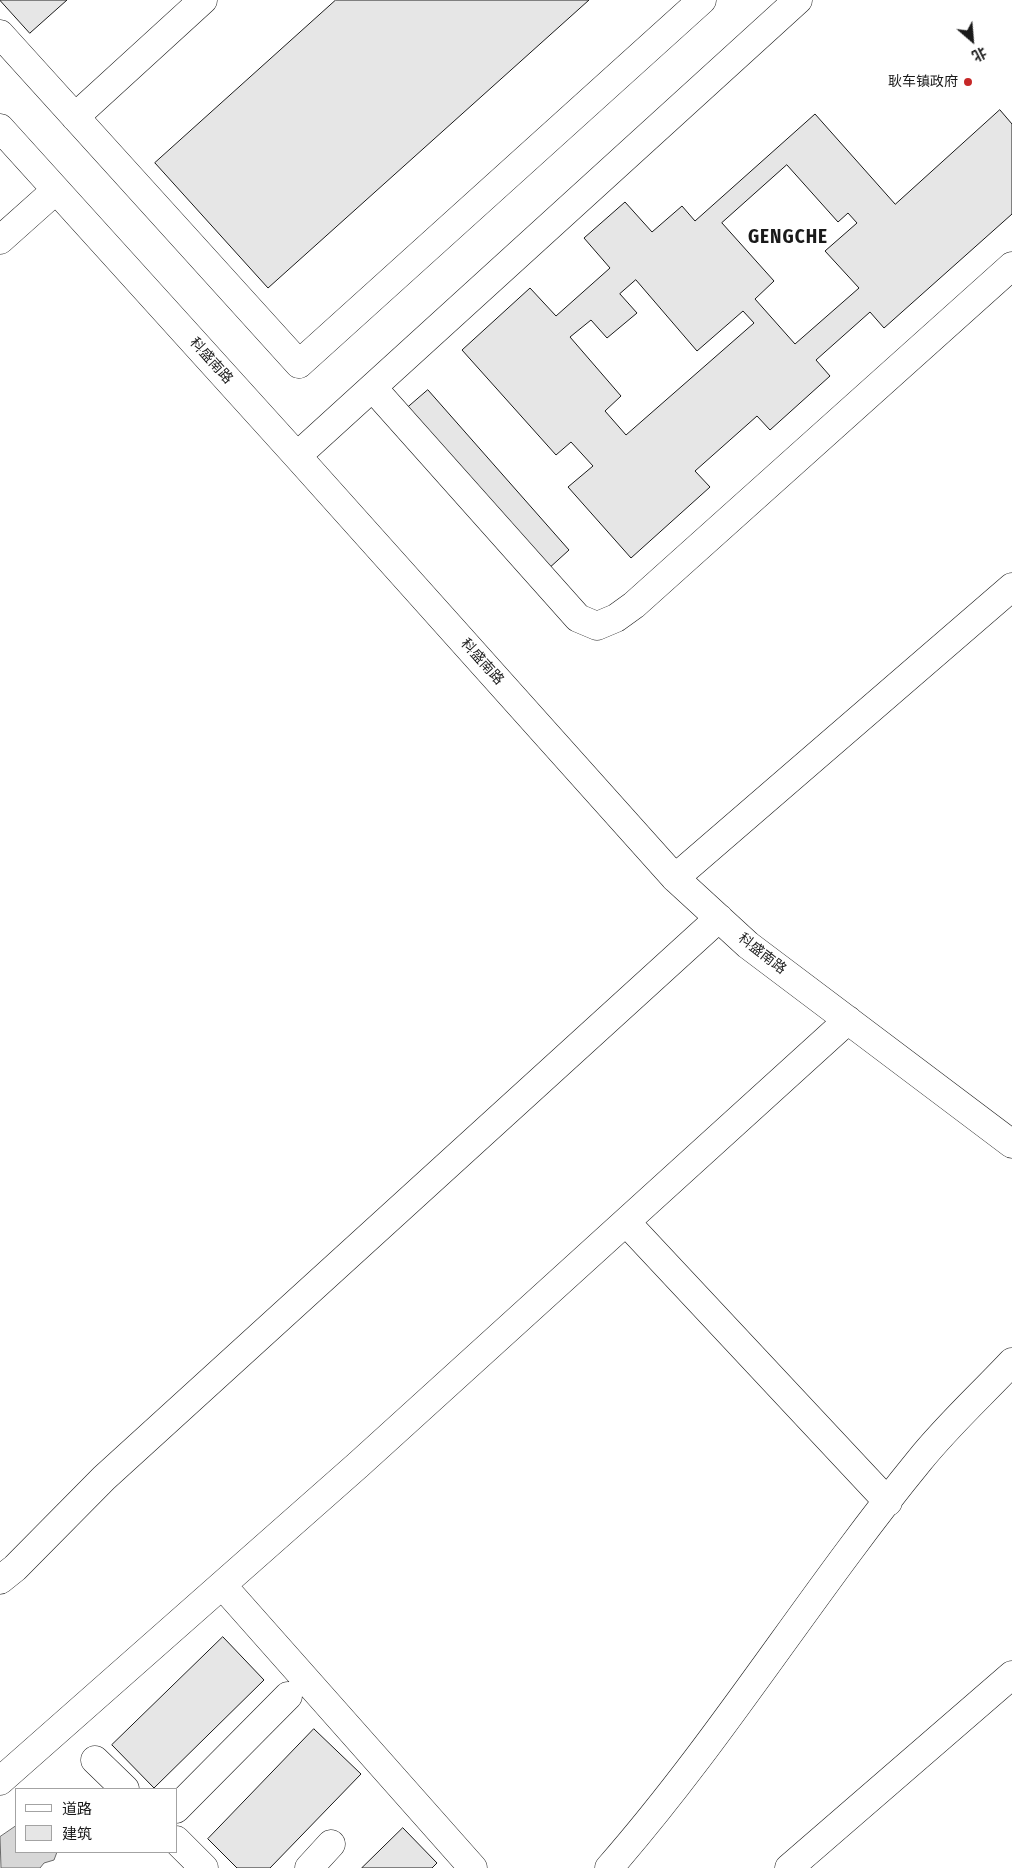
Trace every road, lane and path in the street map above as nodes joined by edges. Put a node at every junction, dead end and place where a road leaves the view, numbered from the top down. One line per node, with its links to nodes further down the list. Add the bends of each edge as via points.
1 (203, 0): 5 (street)
2 (702, 0): 5 (street, via 299,364)
3 (798, 0): 10 (street)
4 (0, 34): 5 (street)
5 (75, 117)
6 (0, 128): 7 (street, 科盛南路)
7 (56, 190): 8 (street); 11 (street, 科盛南路)
8 (0, 240)
9 (1012, 266): 10 (street, via 634,605 597,626 578,618)
10 (373, 388): 11 (street)
11 (297, 456): 13 (street, 科盛南路)
12 (1012, 587): 13 (street)
13 (675, 878): 14 (street, 科盛南路)
14 (719, 918): 15 (street, 科盛南路, via 748,945); 20 (street, via 104,1478)
15 (848, 1020): 16 (street, 科盛南路); 17 (street)
16 (1012, 1144)
17 (626, 1222): 19 (street); 21 (street)
18 (1012, 1362): 19 (street, via 920,1460)
19 (888, 1502): 33 (street, via 650,1821)
20 (0, 1580)
21 (222, 1585): 25 (street); 32 (street)
22 (1012, 1675): 34 (street)
23 (288, 1696): 27 (street)
24 (94, 1760): 26 (street)
25 (0, 1781)
26 (123, 1788)
27 (178, 1807)
28 (178, 1842): 30 (street)
29 (331, 1844): 31 (street)
30 (204, 1868)
31 (309, 1868)
32 (473, 1868)
33 (609, 1868)
34 (789, 1868)

